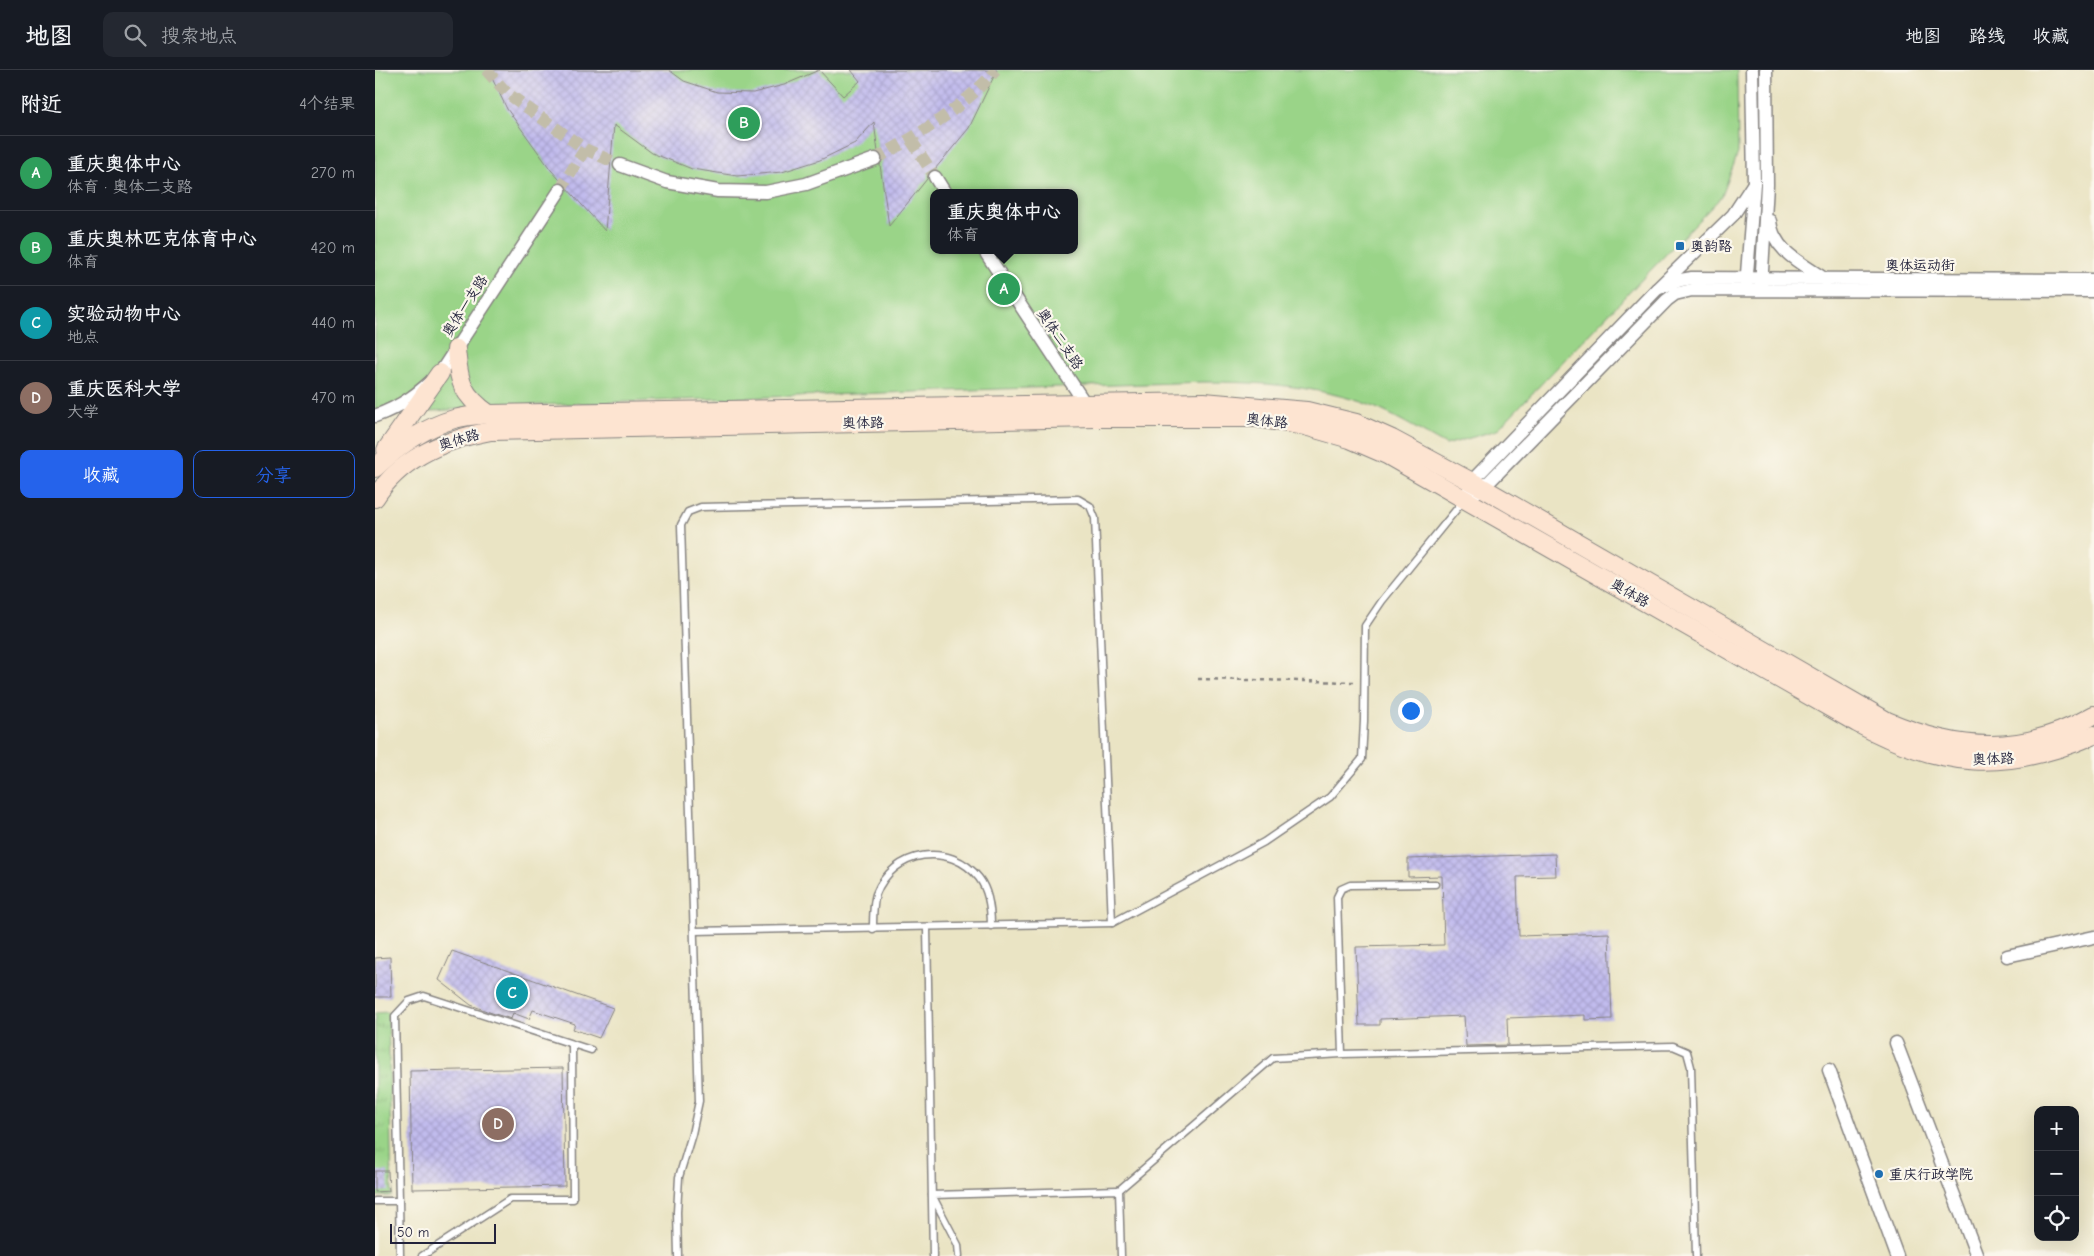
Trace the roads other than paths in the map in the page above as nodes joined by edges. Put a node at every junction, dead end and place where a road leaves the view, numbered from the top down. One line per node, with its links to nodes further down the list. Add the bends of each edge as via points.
1 (1752, 70): 6 (street)
2 (1767, 70): 7 (street)
3 (875, 159): 4 (street, via 806,184 766,192 718,191 667,182)
4 (620, 165)
5 (935, 177): 8 (street)
6 (1754, 183): 13 (street); 15 (street, via 1733,215)
7 (1767, 185): 11 (street, via 1775,240 1781,248); 14 (street)
8 (942, 189)
9 (559, 190): 17 (street, 奥体一支路)
10 (987, 254): 19 (street, 奥体二支路)
11 (1826, 280): 12 (street, 奥体运动街); 14 (street, 奥体运动街)
12 (2094, 280)
13 (1747, 284): 14 (street, 奥体运动街); 15 (street, via 1686,279); 24 (street, via 1675,294)
14 (1762, 284): 16 (street, 奥体运动街)
15 (1657, 290): 24 (street)
16 (2094, 291)
17 (456, 349): 18 (street, 奥体一支路); 20 (main road, via 464,389)
18 (440, 373): 21 (street, 奥体一支路, via 396,409); 23 (main road)
19 (1085, 403): 20 (main road, 奥体路); 22 (street, 奥体二支路); 24 (main road, 奥体路, via 1204,402 1307,411 1356,424 1392,439)
20 (489, 414): 23 (main road, 奥体路, via 455,418 421,432 393,450)
21 (375, 416)
22 (1096, 418): 25 (main road, 奥体路, via 491,431 461,436 432,448 405,466); 26 (main road, 奥体路, via 1256,418 1305,426 1350,439 1387,455)
23 (375, 468)
24 (1477, 485): 26 (street); 27 (main road, 奥体路, via 1879,717 1913,732 1963,744 2000,745 2031,741)
25 (375, 498)
26 (1465, 499): 27 (main road, 奥体路, via 1857,723 1911,748 1970,761 2003,761 2056,750); 29 (lane, via 1365,626 1362,759 1330,798 1264,842)
27 (2092, 721)
28 (1435, 884): 39 (lane, via 1350,884 1341,889 1337,897)
29 (1111, 923): 30 (lane); 33 (lane, via 1095,518 1091,506 1078,499 810,504 701,507 688,512 681,525)
30 (991, 926): 31 (lane, via 988,896 980,879 967,866 950,857 932,854 913,857 897,865 884,879 876,895); 32 (lane)
31 (873, 928): 32 (lane); 33 (lane)
32 (927, 928): 42 (lane)
33 (693, 931): 47 (lane, via 699,1101 679,1177)
34 (2094, 937): 35 (street)
35 (2007, 956)
36 (1896, 1043): 53 (street)
37 (572, 1044): 38 (lane); 44 (lane, via 424,996 409,1001 395,1016); 46 (lane, via 573,1199 510,1200)
38 (591, 1050)
39 (1342, 1054): 41 (lane, via 1273,1058); 51 (lane, via 1673,1046 1687,1052 1691,1067)
40 (1829, 1070): 52 (street)
41 (1119, 1190): 42 (lane); 50 (lane)
42 (932, 1195): 48 (lane); 49 (lane, via 958,1244)
43 (375, 1201): 44 (lane)
44 (399, 1201): 45 (lane)
45 (400, 1256)
46 (422, 1256)
47 (678, 1256)
48 (933, 1256)
49 (959, 1256)
50 (1121, 1256)
51 (1696, 1256)
52 (1897, 1256)
53 (1977, 1256)

